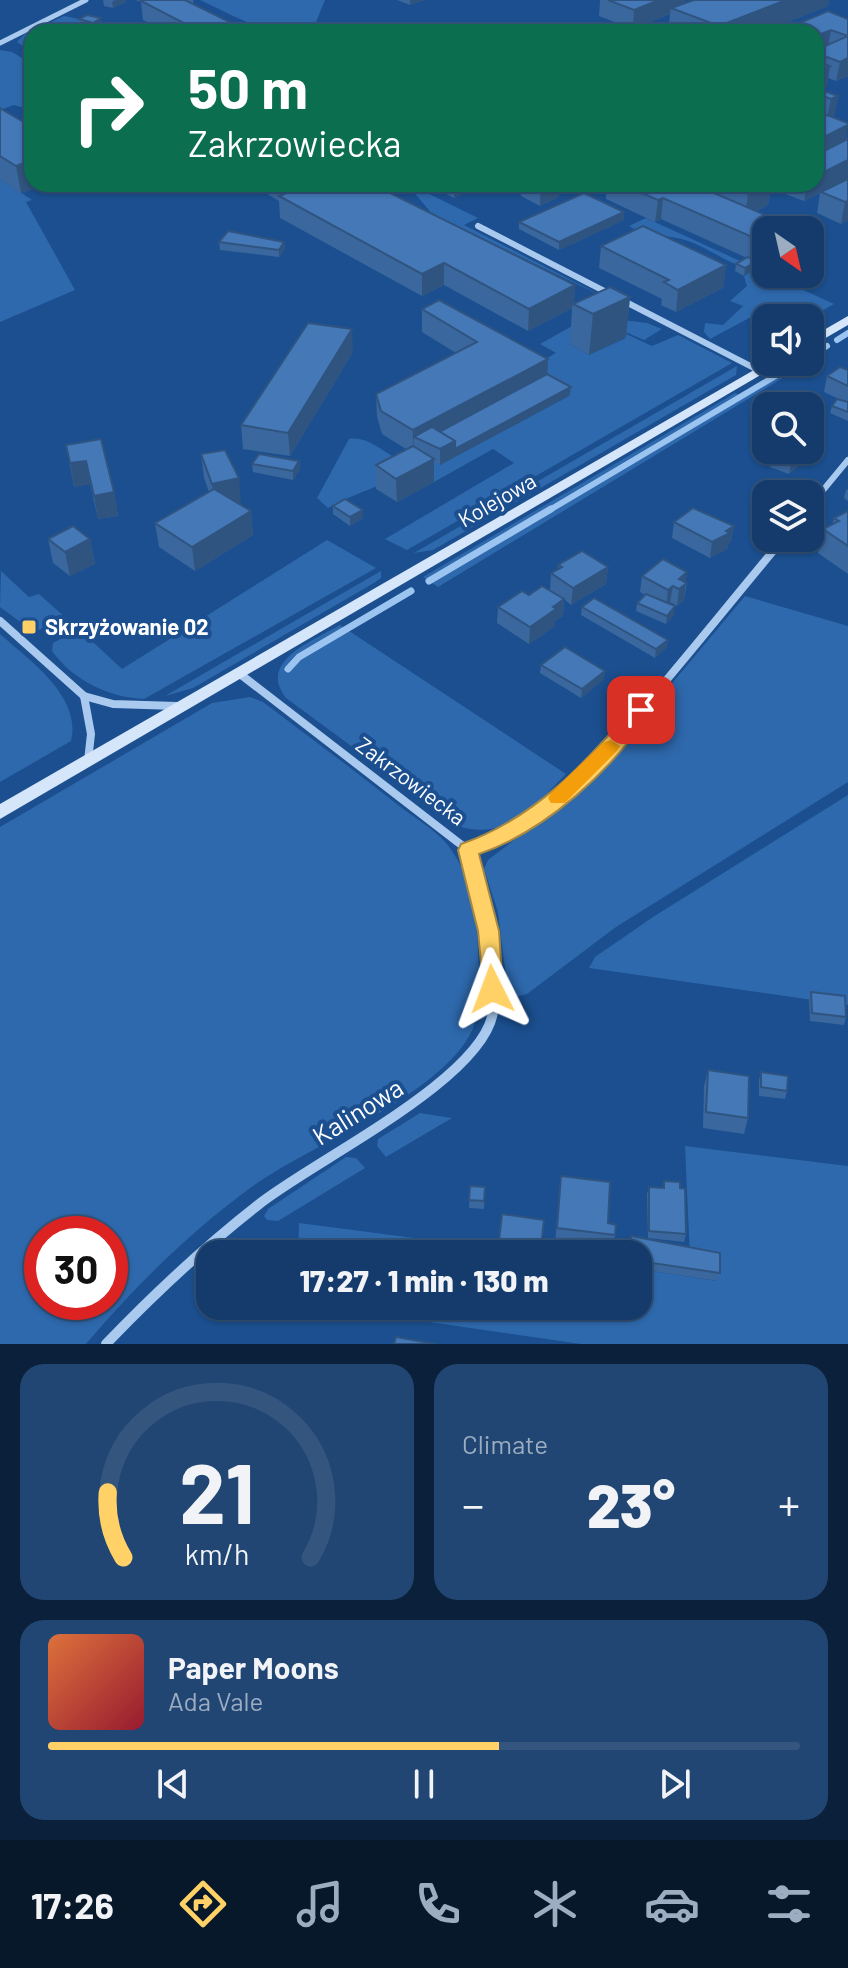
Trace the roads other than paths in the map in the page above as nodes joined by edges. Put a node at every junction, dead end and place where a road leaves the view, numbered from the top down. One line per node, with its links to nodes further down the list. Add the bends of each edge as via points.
1 (86, 0): 2 (street)
2 (38, 24)
3 (24, 31): 4 (street)
4 (0, 43)
5 (478, 226): 8 (street)
6 (848, 320): 7 (street)
7 (824, 335)
8 (752, 367)
9 (752, 376): 14 (street, Kolejowa)
10 (848, 460): 11 (street)
11 (824, 489)
12 (772, 552): 19 (street, Zakrzowiecka, via 596,763 526,823)
13 (0, 621): 15 (street)
14 (240, 674): 16 (street, Kolejowa); 19 (street, Zakrzowiecka)
15 (84, 696): 16 (street, via 125,705); 17 (street, via 91,734)
16 (186, 705): 17 (street, Kolejowa)
17 (88, 762): 18 (street, Kolejowa)
18 (0, 812)
19 (468, 850): 20 (street, Kalinowa, via 489,931 493,1013 484,1035 466,1059 420,1100 221,1233)
20 (106, 1344)

